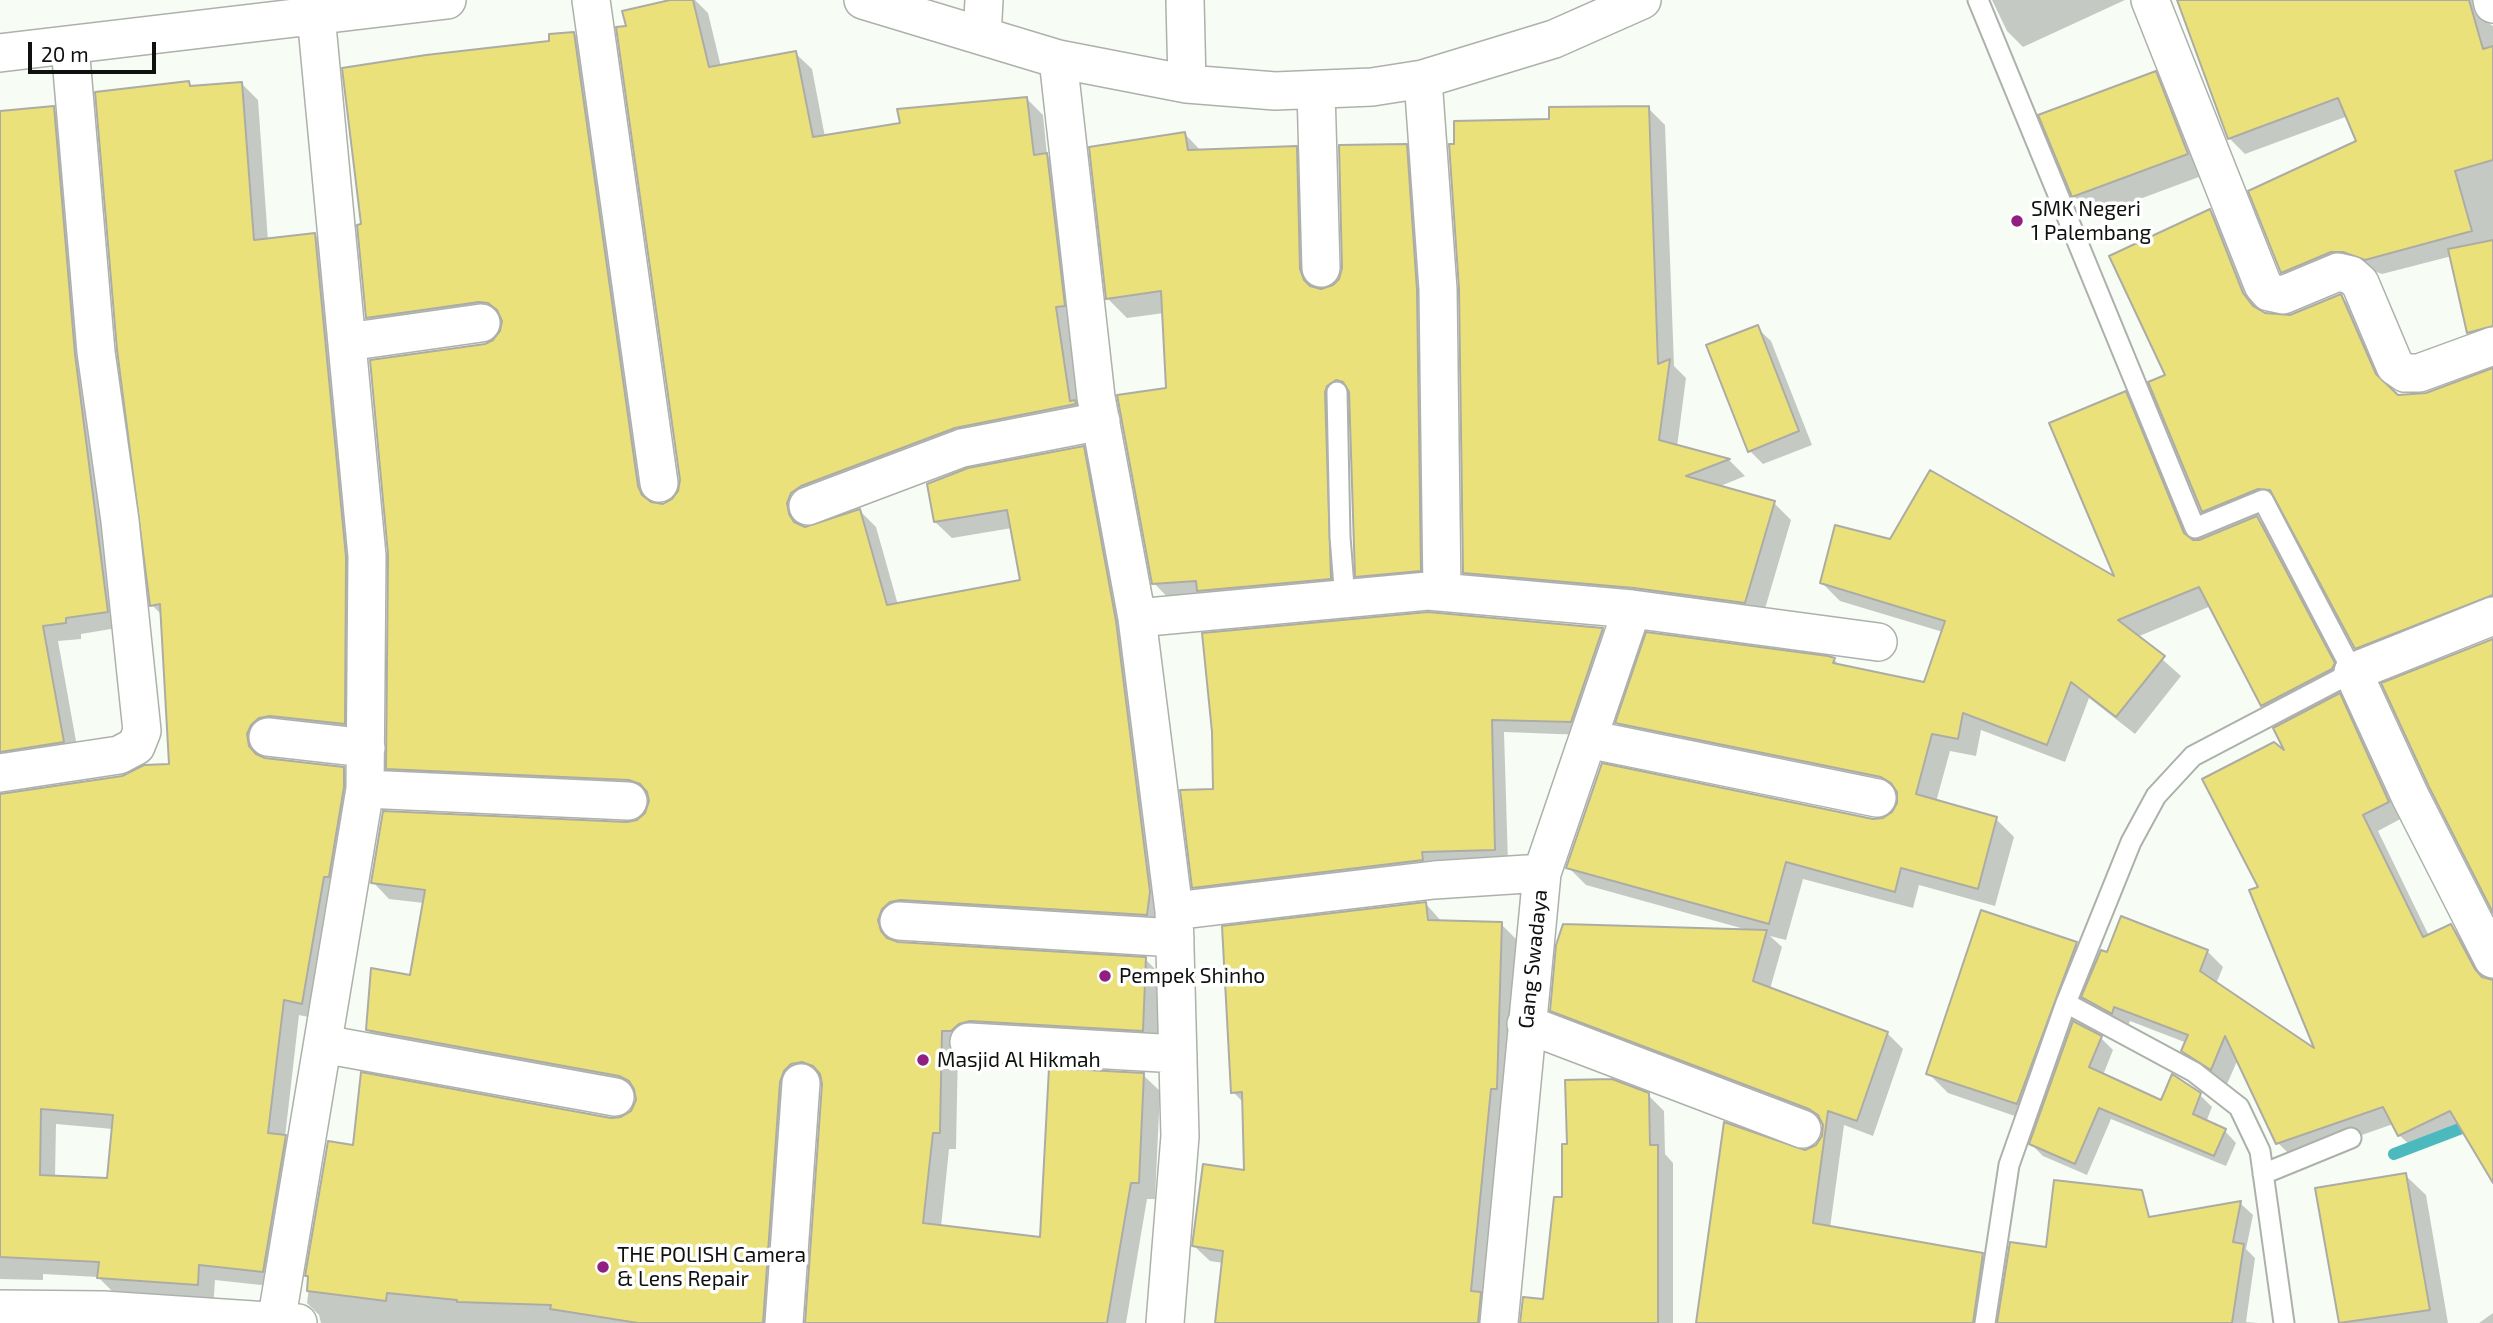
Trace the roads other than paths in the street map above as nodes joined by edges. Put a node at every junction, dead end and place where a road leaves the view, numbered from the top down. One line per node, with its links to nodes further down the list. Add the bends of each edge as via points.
1 (447, 0): 8 (street)
2 (591, 0): 22 (street)
3 (863, 0): 9 (street)
4 (1185, 0): 14 (street)
5 (1642, 0): 13 (street, via 1554,38)
6 (1978, 0): 30 (lane, via 2195,528 2263,500)
7 (2150, 0): 19 (street, via 2269,292 2283,295 2338,272 2351,275 2360,283 2395,366 2405,373 2419,373)
8 (316, 15): 10 (street); 18 (street)
9 (983, 18): 12 (street)
10 (70, 46): 11 (street); 34 (street, via 96,352 142,731 136,746 119,755)
11 (0, 53)
12 (1058, 59): 14 (street); 21 (street)
13 (1423, 79): 15 (street); 24 (street, via 1438,289)
14 (1187, 84): 15 (street)
15 (1316, 90): 16 (street)
16 (1321, 268)
17 (481, 323): 18 (street)
18 (347, 342): 33 (street, via 367,556)
19 (2493, 346)
20 (1337, 392): 25 (lane)
21 (1101, 421): 23 (street, via 962,448); 28 (street)
22 (659, 483)
23 (808, 506)
24 (1443, 592): 25 (street); 26 (street)
25 (1345, 599): 28 (street)
26 (1632, 609): 29 (street); 32 (street, Gang Swadaya)
27 (2493, 615): 30 (street)
28 (1138, 618): 40 (street)
29 (1878, 642)
30 (2353, 672): 41 (street); 42 (lane, via 2193,756 2156,796 2132,842)
31 (268, 737): 33 (street)
32 (1588, 739): 36 (street); 38 (street, Gang Swadaya)
33 (366, 748): 35 (street)
34 (0, 773)
35 (365, 789): 37 (street); 45 (street)
36 (1877, 797)
37 (628, 801)
38 (1542, 873): 40 (street, via 1434,880); 43 (street, Gang Swadaya)
39 (899, 921): 40 (street)
40 (1175, 924): 46 (street)
41 (2493, 959)
42 (2066, 1003): 51 (lane, via 2194,1072 2239,1107 2260,1151); 57 (lane, via 2009,1165)
43 (1526, 1024): 49 (street); 56 (street, Gang Swadaya)
44 (969, 1042): 46 (street)
45 (323, 1044): 48 (street); 53 (street)
46 (1178, 1054): 55 (street, via 1180,1136)
47 (801, 1083): 54 (street)
48 (615, 1097)
49 (1802, 1129)
50 (2351, 1138): 51 (lane)
51 (2263, 1174): 58 (lane)
52 (0, 1310): 53 (street, via 103,1310)
53 (283, 1322)
54 (784, 1323)
55 (1165, 1323)
56 (1499, 1323)
57 (1985, 1323)
58 (2284, 1323)

